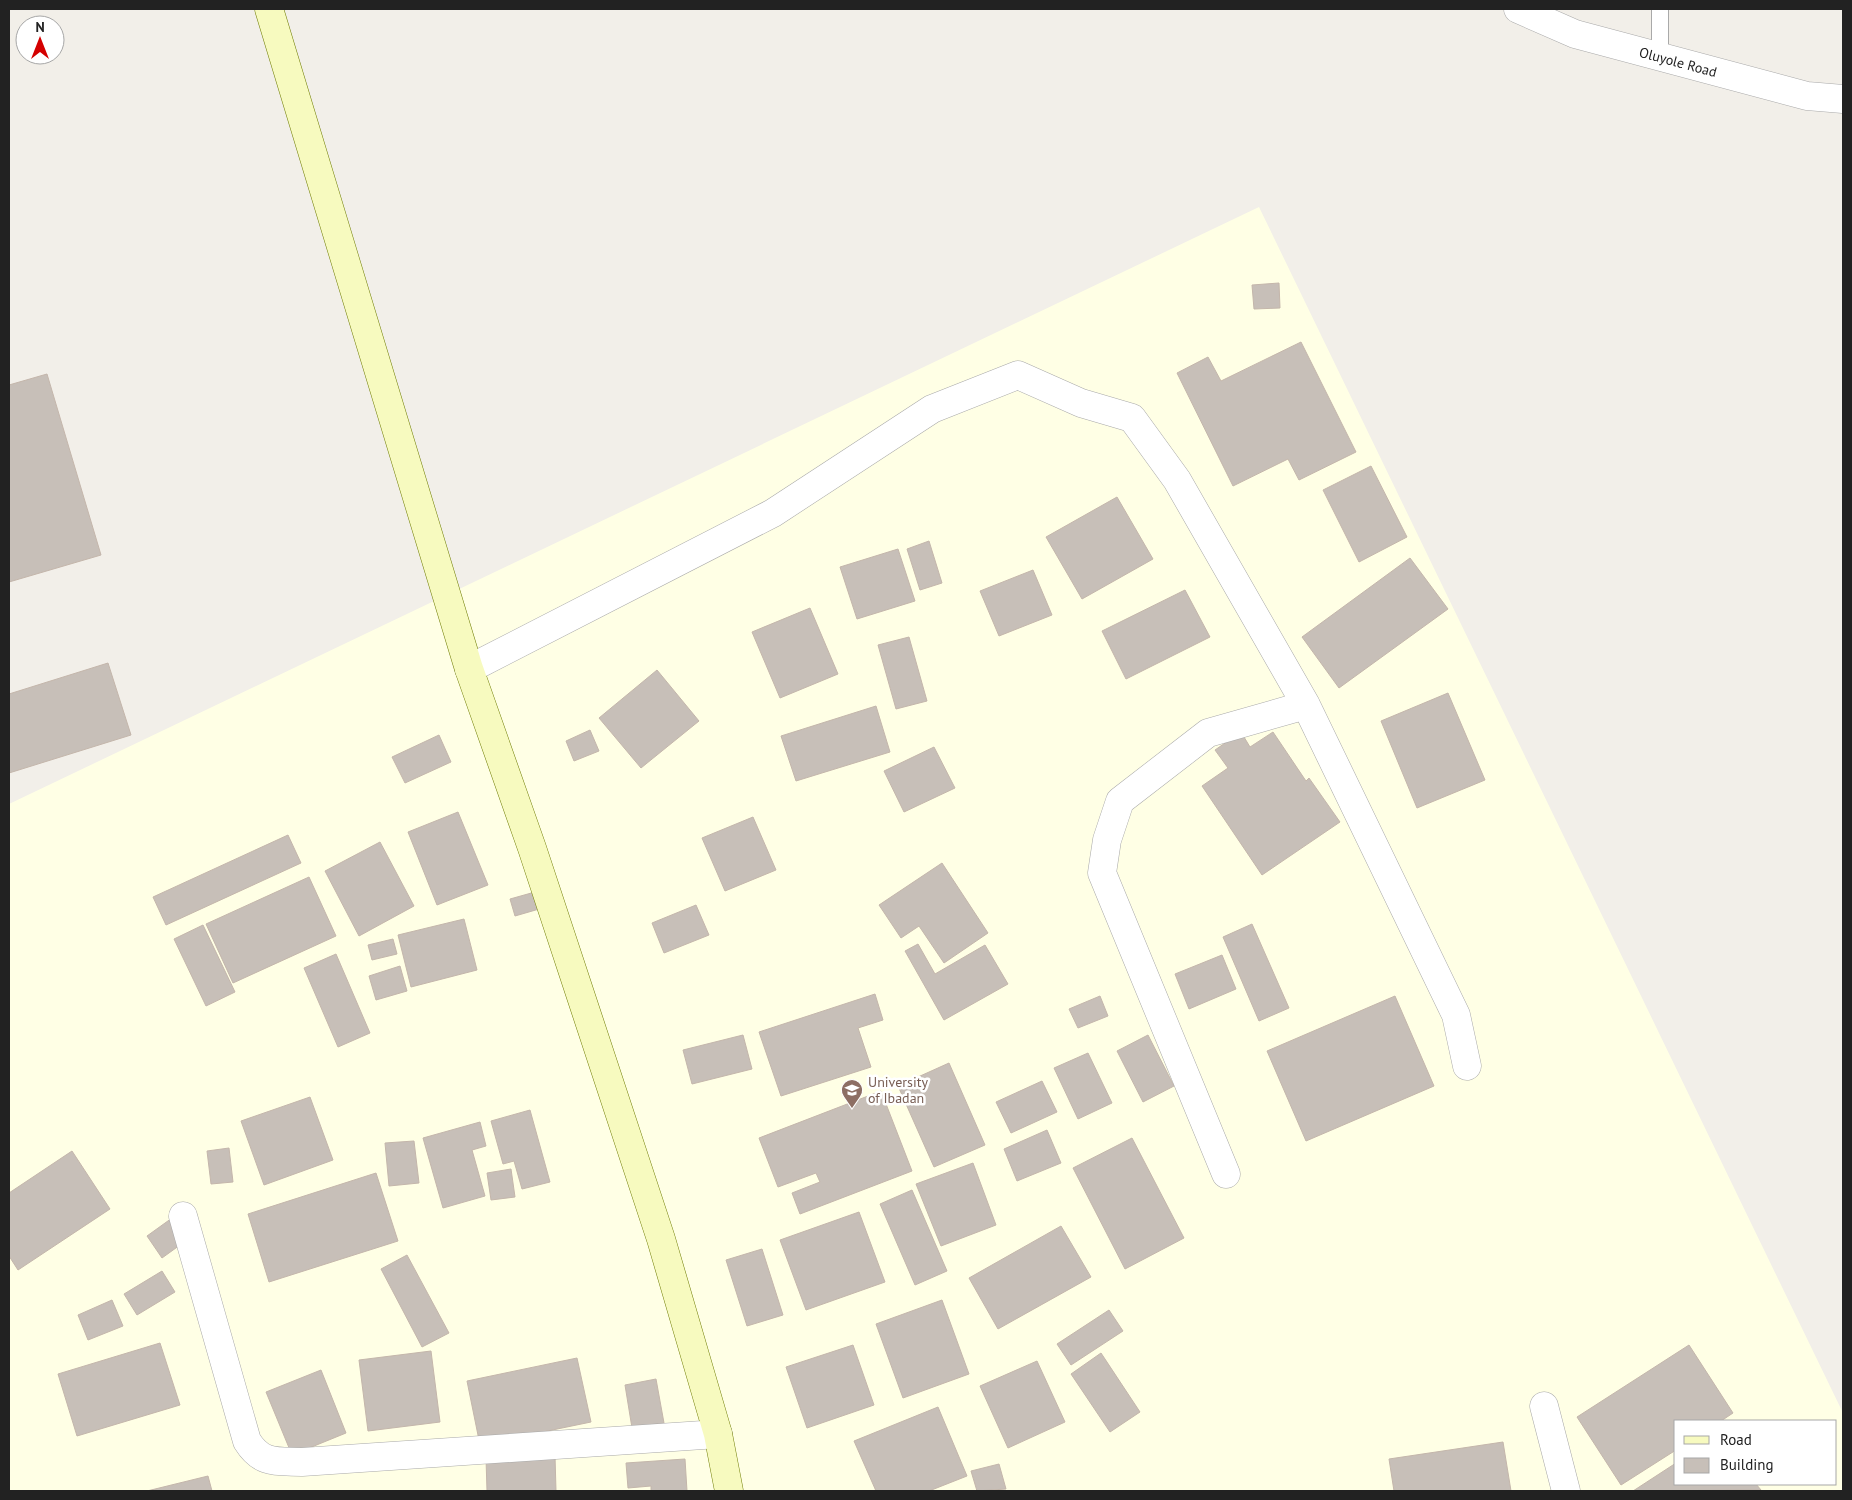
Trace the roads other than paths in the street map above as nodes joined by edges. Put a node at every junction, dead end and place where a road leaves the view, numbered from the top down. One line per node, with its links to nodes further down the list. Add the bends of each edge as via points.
1 (269, 9): 6 (street)
2 (1518, 9): 4 (street, Oluyole Road, via 1575,34)
3 (1660, 9): 4 (lane)
4 (1660, 57): 5 (street, Oluyole Road, via 1807,96)
5 (1843, 100)
6 (469, 669): 7 (street, via 773,513 932,409 1018,375 1081,403 1132,418 1177,480); 12 (street, via 532,848 658,1230)
7 (1306, 705): 8 (street, via 1456,1015); 9 (street, via 1208,733 1120,801 1107,840 1102,873)
8 (1467, 1066)
9 (1226, 1174)
10 (183, 1216): 12 (street, via 247,1441 255,1454 271,1461 302,1462)
11 (1544, 1406): 14 (street)
12 (718, 1434): 13 (street)
13 (728, 1491)
14 (1566, 1491)

